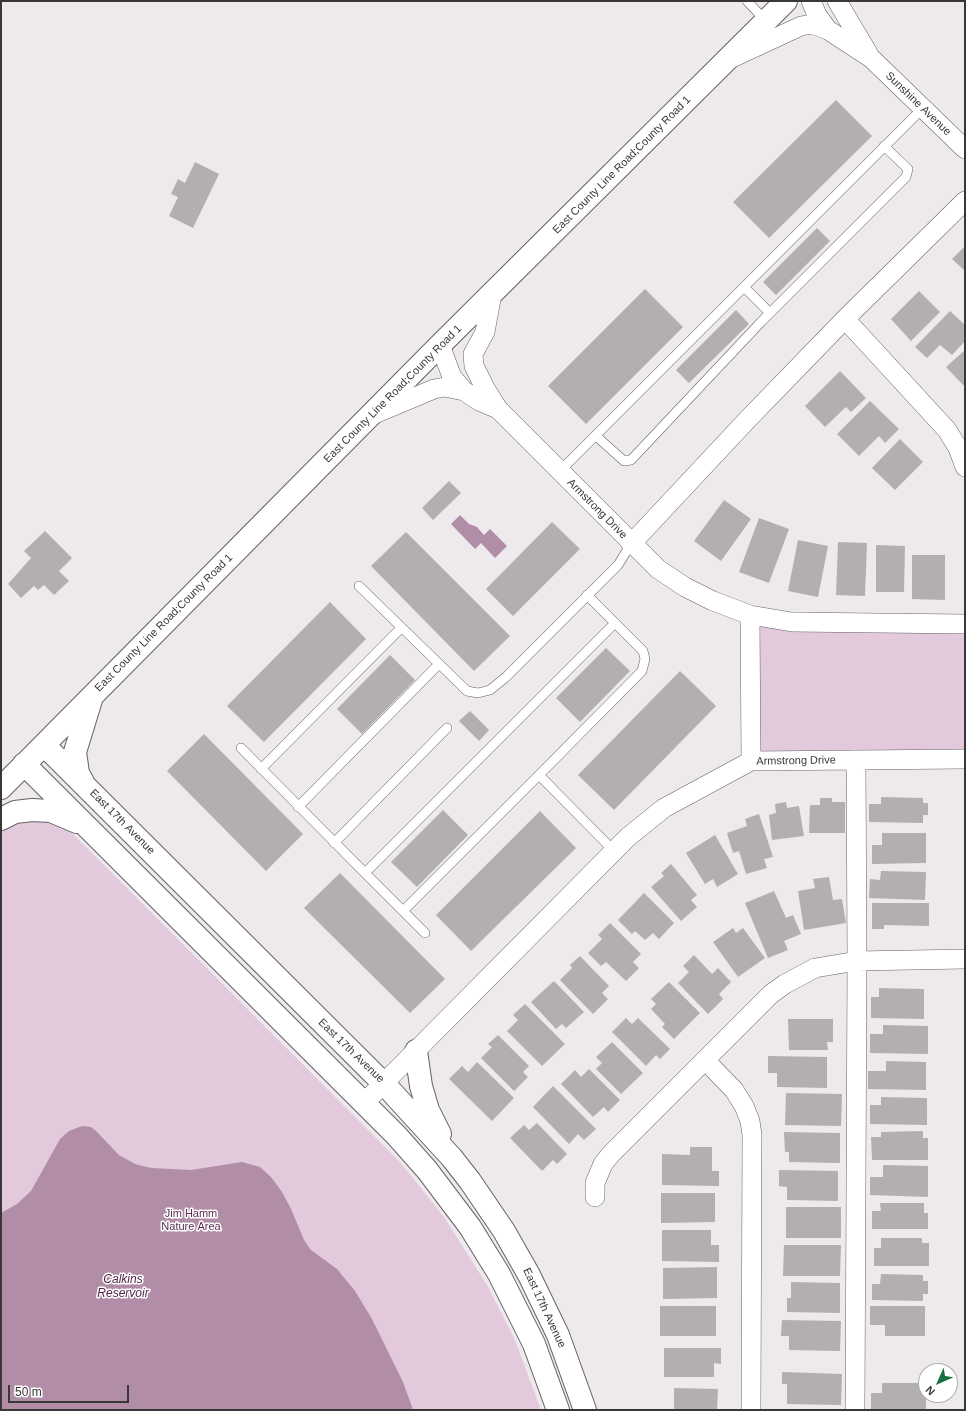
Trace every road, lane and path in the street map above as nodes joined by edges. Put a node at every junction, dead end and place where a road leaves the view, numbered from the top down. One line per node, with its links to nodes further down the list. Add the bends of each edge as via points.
1 (747, 1): 5 (lane)
2 (786, 1): 5 (main road, East County Line Road;County Road 1)
3 (811, 1): 6 (street, Sunshine Avenue)
4 (837, 1): 7 (street, Sunshine Avenue)
5 (766, 21): 8 (main road, East County Line Road;County Road 1)
6 (828, 30): 7 (street, Sunshine Avenue); 8 (street, Sunshine Avenue, via 812,24 801,26)
7 (871, 58): 9 (street, Sunshine Avenue)
8 (727, 60): 14 (main road, East County Line Road;County Road 1)
9 (922, 108): 10 (lane); 11 (street, Sunshine Avenue)
10 (884, 146): 13 (lane); 15 (lane, via 908,169 906,176)
11 (965, 149)
12 (965, 201): 16 (street)
13 (744, 288): 15 (lane); 21 (lane)
14 (492, 294): 17 (main road, East County Line Road;County Road 1); 19 (street, Armstrong Drive, via 485,332 473,354 474,366)
15 (770, 313): 21 (lane, via 631,460 624,461)
16 (845, 319): 22 (street, via 947,430 958,448); 24 (street)
17 (440, 345): 18 (street, Armstrong Drive, via 452,377); 20 (main road, East County Line Road;County Road 1)
18 (464, 391): 19 (street, Armstrong Drive); 20 (street, Armstrong Drive, via 445,387 434,389)
19 (498, 409): 23 (street, Armstrong Drive)
20 (372, 415): 32 (main road, East County Line Road;County Road 1)
21 (596, 436): 23 (lane)
22 (965, 467)
23 (559, 472): 24 (street, Armstrong Drive)
24 (631, 544): 26 (lane, via 618,565); 27 (street, Armstrong Drive, via 658,569 685,587)
25 (359, 586): 30 (lane)
26 (587, 595): 28 (lane); 31 (lane, via 490,690 478,693 467,691)
27 (750, 615): 29 (street, Armstrong Drive, via 792,622); 38 (street, Armstrong Drive)
28 (615, 623): 41 (lane, via 643,651 645,659 642,671); 49 (lane)
29 (965, 624)
30 (401, 628): 31 (lane); 40 (lane)
31 (439, 664): 44 (lane)
32 (93, 695): 34 (main road, East County Line Road;County Road 1); 42 (main road, via 75,752 78,773)
33 (447, 728): 47 (lane)
34 (44, 745): 39 (main road, East County Line Road;County Road 1); 42 (main road, East 17th Avenue)
35 (241, 748): 40 (lane)
36 (965, 759): 37 (street, Armstrong Drive)
37 (856, 760): 38 (street, Armstrong Drive); 53 (street)
38 (751, 761): 48 (street, via 664,808)
39 (24, 764): 43 (main road, East County Line Road;County Road 1); 46 (main road)
40 (261, 769): 44 (lane)
41 (539, 776): 48 (lane); 50 (lane)
42 (86, 786): 56 (main road, East 17th Avenue)
43 (1, 788)
44 (298, 807): 47 (lane)
45 (1, 819): 46 (main road, via 15,812 51,811 77,822)
46 (96, 835): 57 (main road)
47 (334, 843): 49 (lane)
48 (614, 851): 54 (street)
49 (365, 873): 50 (lane)
50 (403, 911): 51 (lane)
51 (425, 932)
52 (965, 959): 53 (street)
53 (857, 960): 55 (street, via 815,968 785,984 758,1006); 63 (street)
54 (416, 1051): 56 (street); 58 (main road, via 421,1086 428,1110)
55 (705, 1060): 59 (street, via 611,1154 603,1164 595,1183); 62 (street, via 734,1090 750,1121 752,1135)
56 (384, 1084): 57 (street); 58 (main road, East 17th Avenue)
57 (364, 1103): 60 (main road, via 427,1170 486,1252 524,1322)
58 (452, 1158): 61 (main road, East 17th Avenue, via 500,1225 530,1275 558,1336)
59 (595, 1197)
60 (558, 1410)
61 (585, 1410)
62 (751, 1410)
63 (855, 1410)

